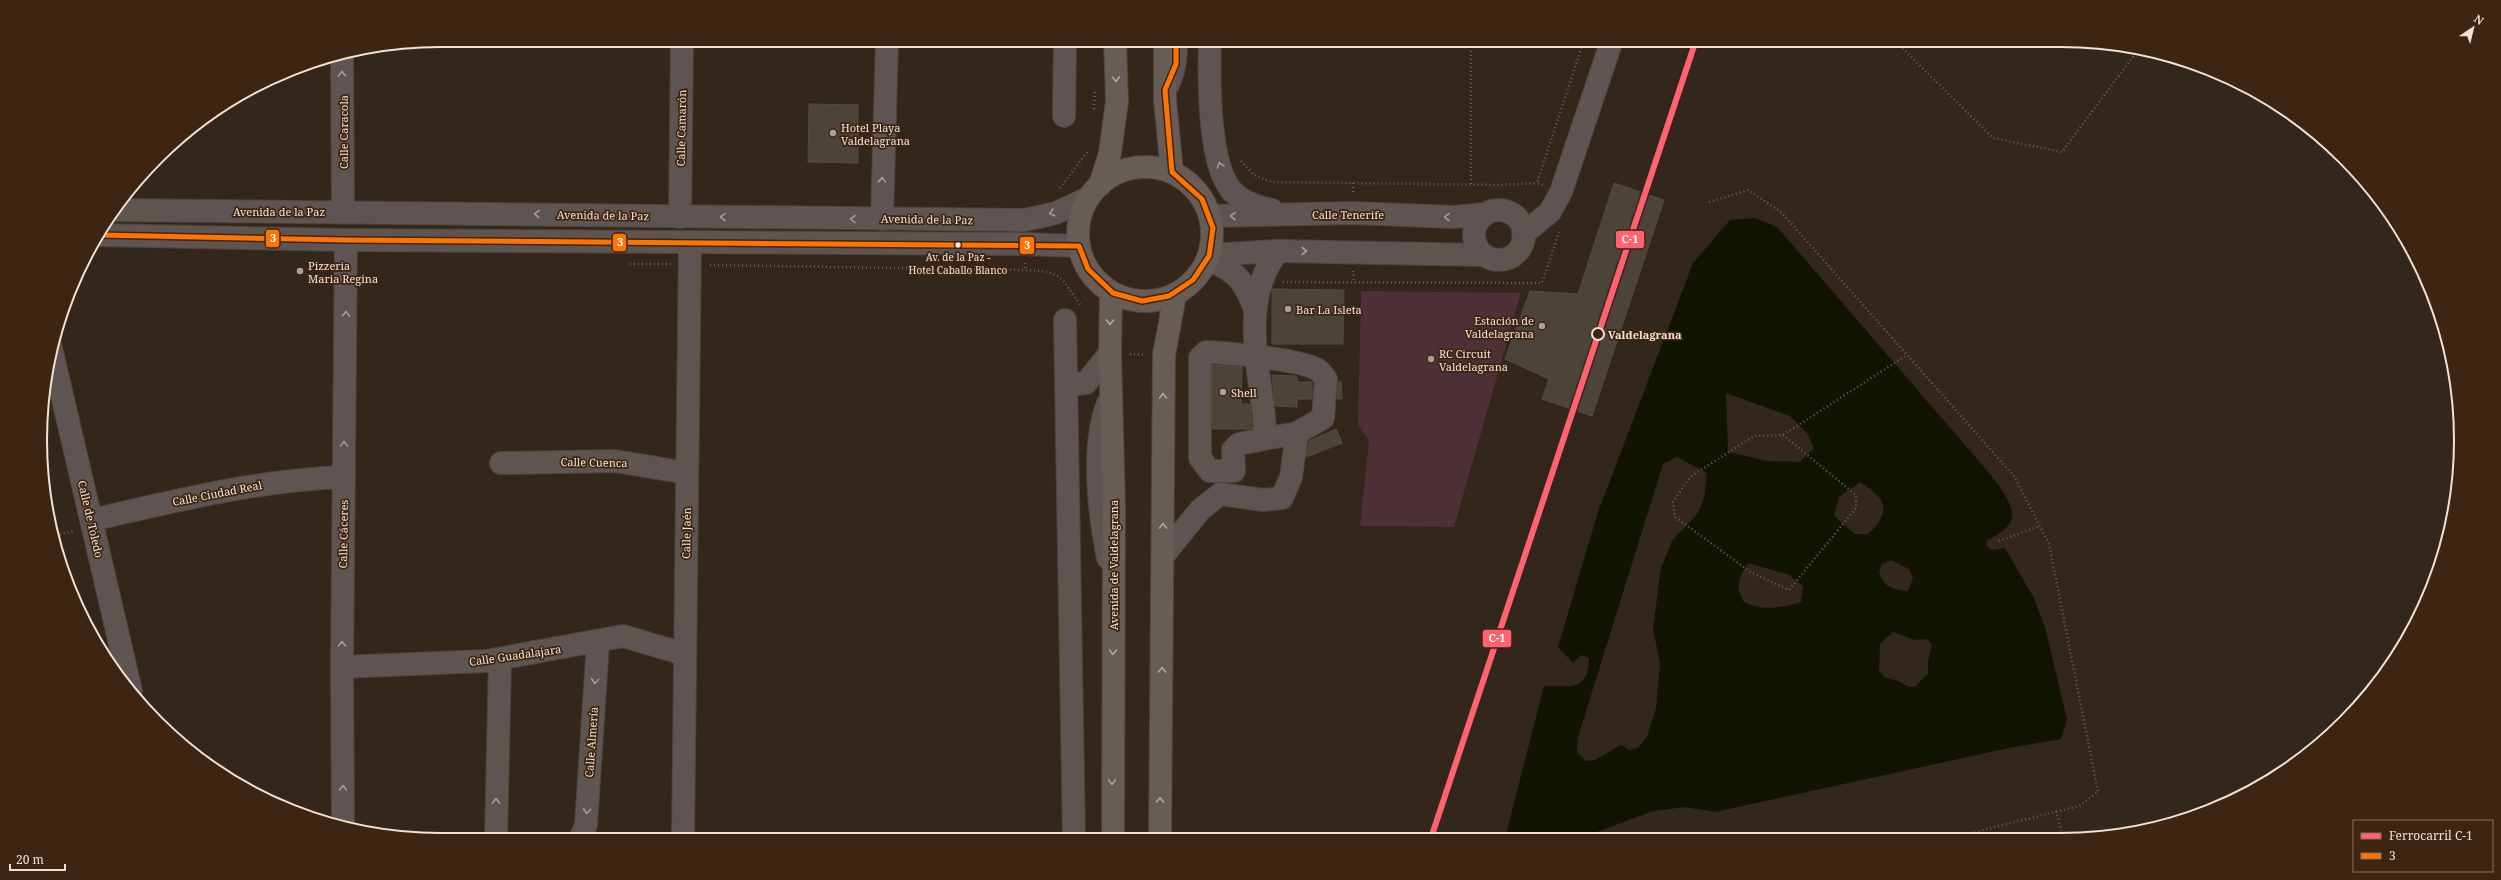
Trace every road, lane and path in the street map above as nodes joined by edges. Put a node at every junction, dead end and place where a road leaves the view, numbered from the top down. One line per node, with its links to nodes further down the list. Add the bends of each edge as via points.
1 (682, 47): 31 (street, Calle Camarón)
2 (887, 47): 33 (street, one-way to 2)
3 (1065, 47): 17 (street)
4 (1113, 47): 24 (main road, one-way to 24, via 1117,101 1110,153)
5 (1165, 47): 15 (main road)
6 (1176, 47): 15 (street, via 1176,64)
7 (1210, 47): 30 (street, one-way to 7, via 1251,205 1234,194 1220,168 1214,142)
8 (1471, 47): 23 (path)
9 (1582, 47): 22 (path)
10 (1610, 47): 25 (street)
11 (1901, 47): 12 (path, via 1993,138 2062,152)
12 (2135, 54)
13 (342, 59): 28 (street, Calle Caracola, one-way to 13)
14 (1095, 88): 16 (path)
15 (1165, 90): 20 (main road)
16 (1094, 115)
17 (1064, 116)
18 (1090, 149): 21 (path)
19 (1240, 158): 23 (path, via 1254,175 1272,182)
20 (1172, 172): 24 (main road, via 1153,167 1133,168 1115,174); 32 (main road, via 1189,183 1202,198)
21 (1072, 173)
22 (1537, 183): 23 (path); 25 (path)
23 (1471, 184)
24 (1094, 191): 33 (street, Avenida de la Paz, one-way to 33, via 1056,212 1025,220); 38 (main road, via 1081,214)
25 (1561, 192): 34 (street, via 1550,212)
26 (1709, 202): 48 (path, via 1748,190 1781,212)
27 (122, 210): 28 (street, Avenida de la Paz)
28 (343, 211): 31 (street, Avenida de la Paz, one-way to 28)
29 (1485, 214): 30 (street, Calle Tenerife, one-way to 30, via 1454,217 1353,213); 34 (street, via 1497,210 1508,212 1516,217); 40 (street, via 1476,225 1474,233 1476,245)
30 (1293, 215): 32 (street, Calle Tenerife, one-way to 32)
31 (680, 216): 33 (street, Avenida de la Paz, one-way to 31)
32 (1210, 216): 41 (main road, via 1213,236)
33 (882, 219)
34 (1523, 234): 40 (street, via 1519,249 1507,258 1491,258)
35 (105, 235): 36 (street)
36 (346, 240): 37 (street); 58 (street, Calle Cáceres, one-way to 36)
37 (690, 242): 38 (street); 57 (street, Calle Jaén)
38 (1079, 246): 42 (main road, via 1087,268)
39 (1278, 251): 40 (street, one-way to 40); 41 (street); 44 (street, via 1264,273)
40 (1484, 254)
41 (1209, 257): 43 (main road, via 1200,274 1189,286); 44 (street, via 1234,272 1248,290)
42 (1111, 292): 43 (main road, via 1132,300 1154,301); 46 (main road, Avenida de Valdelagrana, one-way to 46)
43 (1175, 295): 47 (main road)
44 (1255, 309): 49 (street)
45 (1065, 320): 51 (street)
46 (1110, 353): 47 (path); 51 (street, via 1086,383); 75 (main road, Avenida de Valdelagrana, one-way to 75)
47 (1164, 355): 63 (main road, one-way to 47)
48 (1907, 355): 53 (path); 61 (path, via 2014,476)
49 (1256, 357): 52 (street, via 1310,366 1326,379 1323,418); 54 (street, via 1266,427); 56 (street, via 1243,353 1206,352 1200,358 1200,458)
50 (55, 364): 60 (street, Calle de Toledo)
51 (1066, 385): 74 (street)
52 (1297, 433): 54 (street); 59 (street, via 1291,477 1282,498 1263,500 1220,494)
53 (1782, 435): 53 (path, via 1754,436 1690,477 1673,502 1675,517 1752,573 1789,590 1856,508 1856,495)
54 (1264, 439): 56 (street, via 1239,444 1233,450 1234,471)
55 (501, 463): 57 (street, Calle Cuenca, via 615,461)
56 (1210, 471): 59 (street)
57 (687, 473): 65 (street, Calle Jaén)
58 (344, 477): 60 (street, Calle Ciudad Real, via 288,480 223,490); 67 (street, Calle Cáceres, one-way to 58)
59 (1200, 510): 63 (street)
60 (91, 520): 68 (street, Calle de Toledo)
61 (2040, 526): 62 (path); 69 (path, via 2049,544 2098,792 2079,806)
62 (1999, 541)
63 (1163, 556): 76 (main road, one-way to 63)
64 (598, 642): 65 (street, Calle Guadalajara, via 623,636); 66 (street, Calle Guadalajara); 72 (street, Calle Almería, one-way to 72, via 586,825)
65 (684, 654): 73 (street, Calle Jaén)
66 (500, 659): 67 (street, Calle Guadalajara, via 426,665); 71 (street, one-way to 66)
67 (342, 666): 70 (street, Calle Cáceres, one-way to 67)
68 (129, 680)
69 (2056, 811): 77 (path); 78 (path)
70 (343, 821)
71 (496, 833)
72 (583, 833)
73 (687, 833)
74 (1074, 833)
75 (1113, 833)
76 (1160, 833)
77 (1971, 833)
78 (2061, 833)

